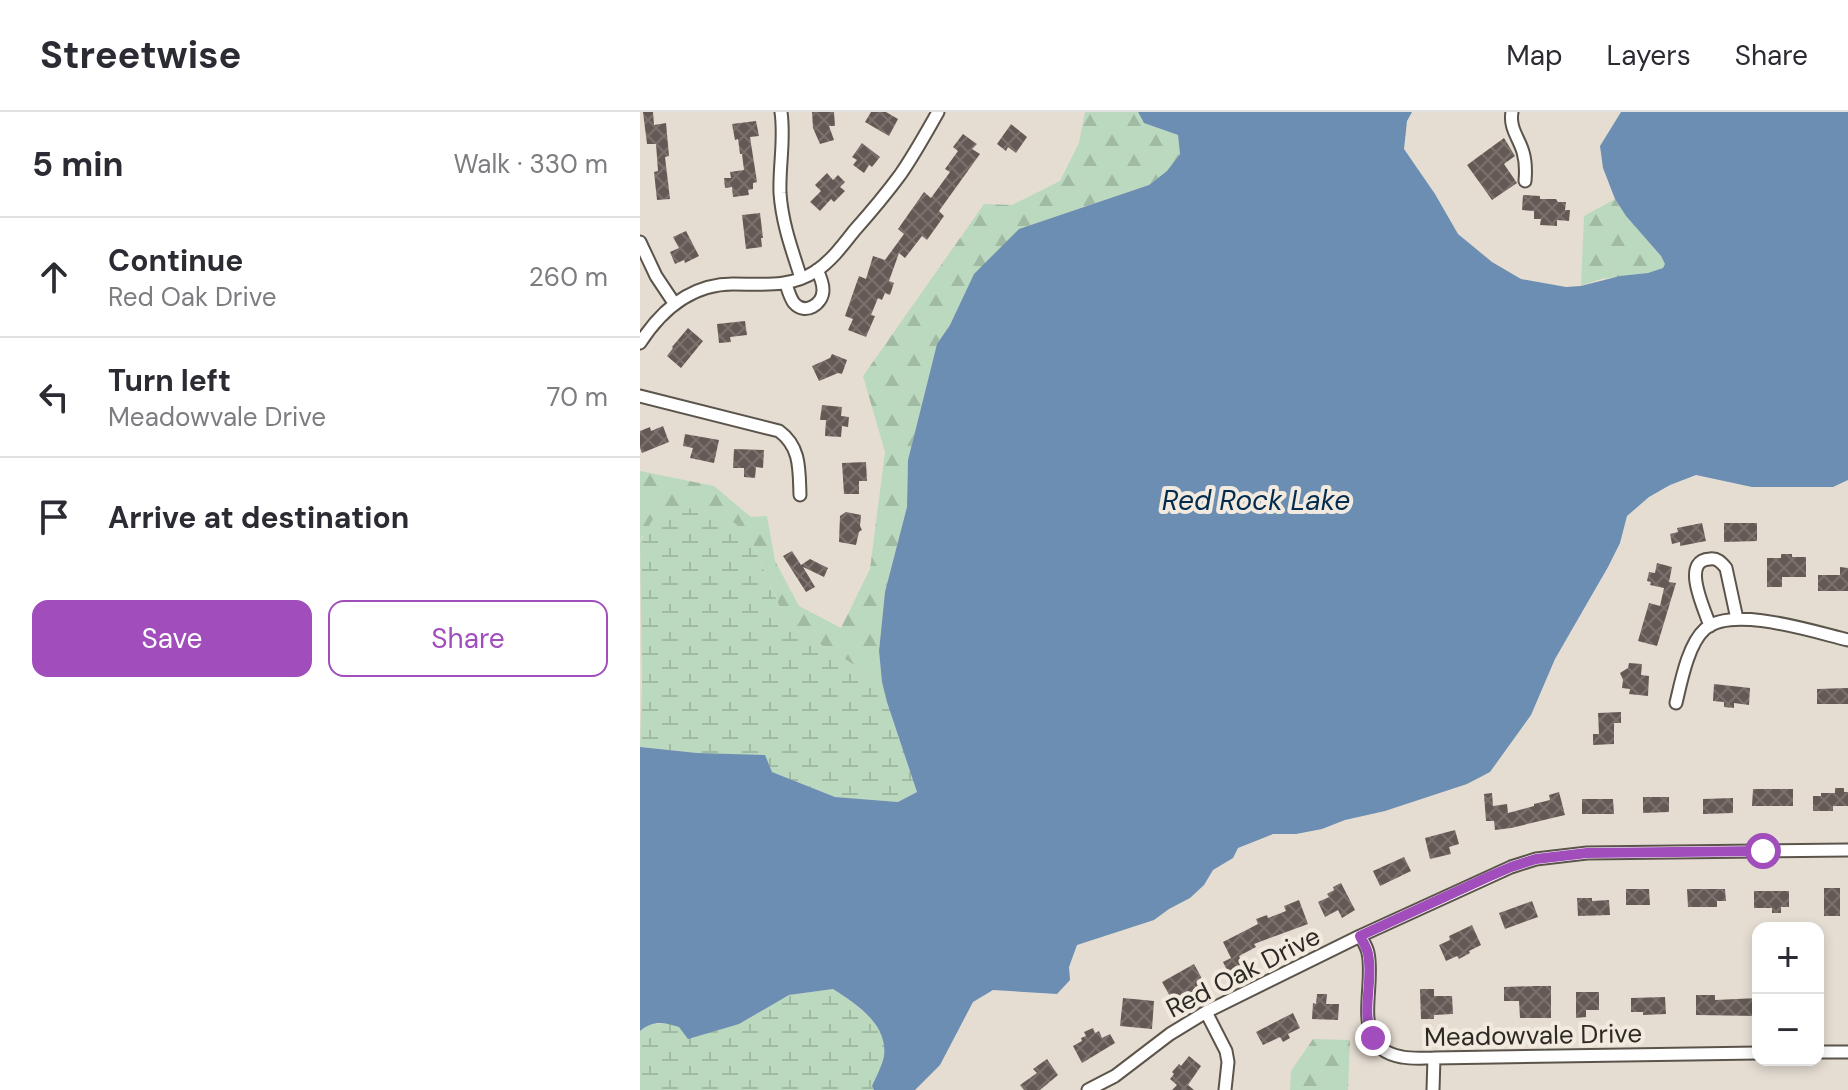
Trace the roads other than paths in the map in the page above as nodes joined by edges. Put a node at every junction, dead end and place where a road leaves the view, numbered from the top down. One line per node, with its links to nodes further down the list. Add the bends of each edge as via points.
1 (781, 112): 7 (street, via 780,193)
2 (938, 112): 6 (street, via 901,174)
3 (1512, 112): 4 (street, via 1512,128 1526,164)
4 (1525, 181)
5 (640, 242): 9 (street)
6 (817, 270): 7 (street); 8 (street, via 823,292 813,307 798,306)
7 (801, 278): 8 (street)
8 (786, 284): 9 (street, via 718,285)
9 (674, 303): 10 (street)
10 (640, 343)
11 (640, 396): 12 (street, via 779,431 788,437 798,459)
12 (800, 495)
13 (1737, 619): 14 (street); 14 (street, via 1726,568 1716,559 1700,561 1695,577); 15 (street)
14 (1710, 626): 16 (street, via 1696,640)
15 (1848, 640)
16 (1676, 703)
17 (1848, 850): 18 (street, Red Oak Drive, via 1587,853 1536,859)
18 (1360, 936): 19 (street, Red Oak Drive); 23 (street, Meadowvale Drive, via 1368,951 1367,1017 1373,1038 1399,1057)
19 (1206, 1012): 24 (street, Red Oak Drive); 25 (street, via 1226,1051)
20 (1824, 1052): 21 (street)
21 (1848, 1052)
22 (1752, 1053): 23 (street, Meadowvale Drive)
23 (1434, 1058): 26 (street)
24 (1088, 1090)
25 (1225, 1090)
26 (1433, 1090)

